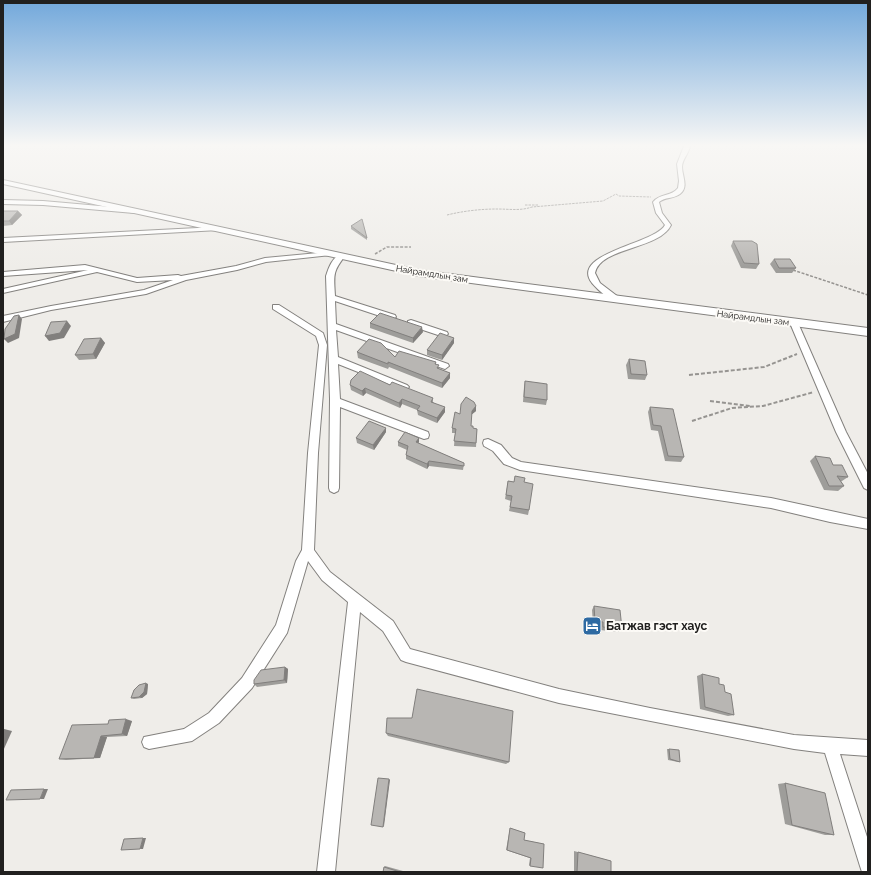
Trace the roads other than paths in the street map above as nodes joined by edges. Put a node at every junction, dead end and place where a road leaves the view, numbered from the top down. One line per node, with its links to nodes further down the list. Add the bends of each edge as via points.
1 (25, 187): 4 (main road, Найрамдлын зам)
2 (680, 187): 14 (street, via 674,194 658,199 656,205 668,225 665,231 608,256 594,267 594,282)
3 (3, 202): 4 (street)
4 (140, 212): 5 (main road, Найрамдлын зам)
5 (217, 229): 6 (street); 7 (main road, Найрамдлын зам)
6 (3, 240)
7 (329, 254): 8 (main road, Найрамдлын зам); 11 (street, via 271,259)
8 (341, 256): 13 (street, via 331,270); 14 (main road, Найрамдлын зам, via 442,277)
9 (98, 270): 10 (street, via 85,267); 11 (street, via 137,280); 12 (street)
10 (3, 274)
11 (184, 278): 16 (street, via 146,292)
12 (3, 291)
13 (331, 297): 18 (street); 20 (street)
14 (617, 300): 17 (main road, Найрамдлын зам)
15 (276, 307): 30 (street, via 320,335 323,346 313,453)
16 (3, 319)
17 (794, 323): 19 (main road, Найрамдлын зам); 27 (street, via 840,432)
18 (332, 326): 21 (street); 22 (street)
19 (868, 332)
20 (444, 334)
21 (333, 359): 23 (street); 24 (street)
22 (445, 366)
23 (409, 389)
24 (335, 401): 25 (street); 28 (street)
25 (424, 435)
26 (488, 443): 29 (street, via 497,448 508,461 520,466 771,503)
27 (868, 485)
28 (334, 488)
29 (868, 524)
30 (308, 551): 31 (street, via 326,576); 32 (street, via 302,562 282,628 247,683 214,718 187,736)
31 (355, 600): 33 (street, via 388,626 406,655 559,696 794,742); 36 (street)
32 (149, 742)
33 (830, 746): 34 (street); 35 (street)
34 (868, 748)
35 (868, 866)
36 (326, 872)

